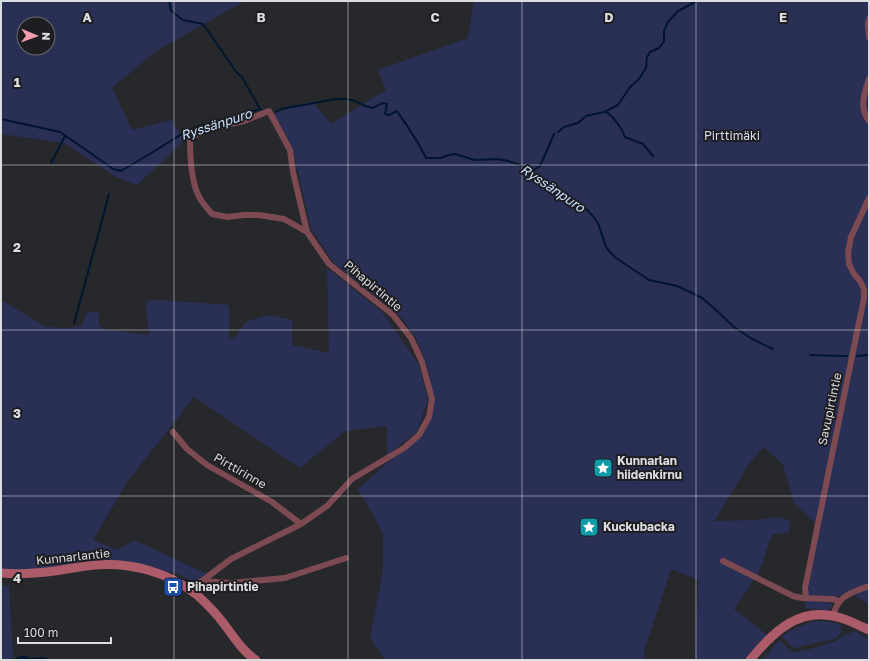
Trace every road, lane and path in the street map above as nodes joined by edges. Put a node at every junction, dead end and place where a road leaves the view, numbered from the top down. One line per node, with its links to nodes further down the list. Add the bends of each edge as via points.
1 (869, 19): 2 (street)
2 (869, 37)
3 (869, 79): 4 (street, via 863,108)
4 (869, 121)
5 (869, 198): 15 (street, Savupirtintie, via 851,237 848,252 849,264 864,289 864,298 805,588)
6 (307, 232): 6 (street, Pihapirtintie, via 290,150 269,112 244,121 202,130 190,139 195,186 200,199 212,214 227,217 259,215 284,219); 8 (street, Pihapirtintie, via 329,264 393,315 411,338 422,362 432,399 429,417 419,435 404,448 352,480 327,506)
7 (173, 432): 8 (street, Pirttirinne, via 187,449 207,465 272,502)
8 (301, 524): 12 (street, Pihapirtintie, via 231,559)
9 (346, 558): 12 (street, via 285,578 231,583)
10 (723, 561): 15 (street, via 793,596)
11 (1, 573): 14 (main road, Kunnarlantie, via 34,573 95,565 133,566 156,572)
12 (202, 581): 14 (street, Pihapirtintie, via 195,584)
13 (869, 586): 16 (street)
14 (191, 591): 19 (main road, Kunnarlantie, via 215,612 239,645)
15 (806, 598): 16 (street, via 832,599)
16 (839, 602): 17 (street)
17 (833, 616): 18 (main road); 20 (main road, via 822,614 793,620 769,638)
18 (869, 630)
19 (256, 660)
20 (750, 660)

